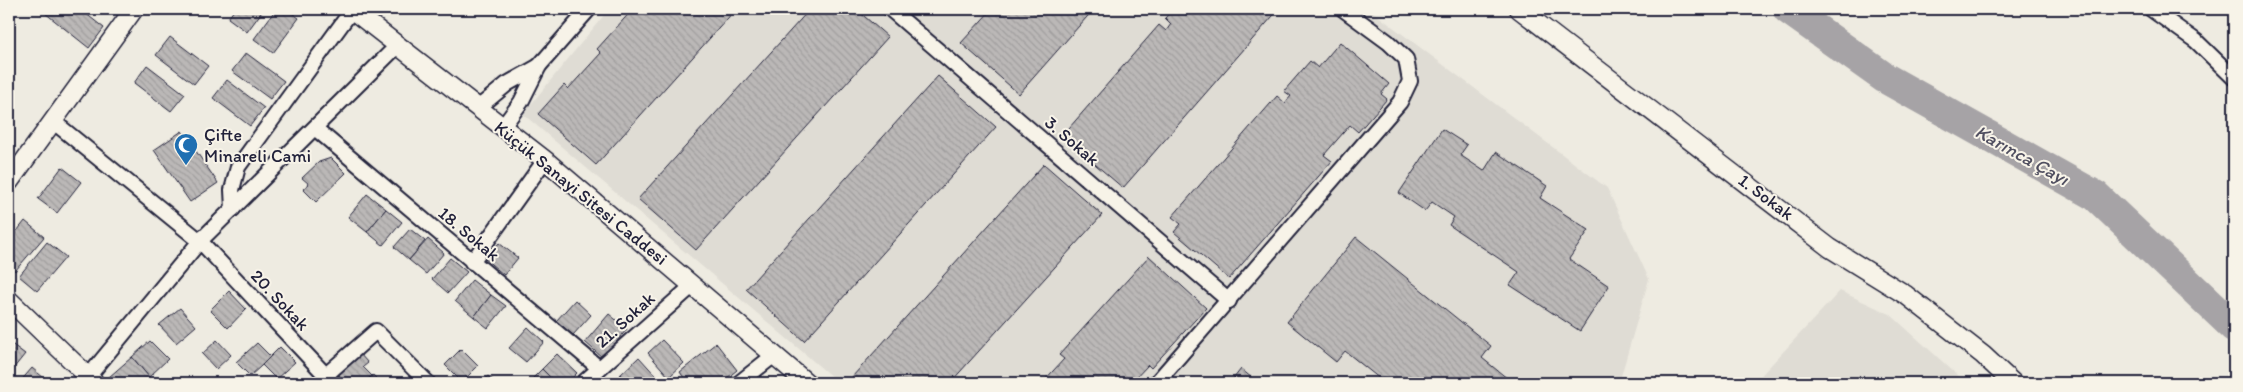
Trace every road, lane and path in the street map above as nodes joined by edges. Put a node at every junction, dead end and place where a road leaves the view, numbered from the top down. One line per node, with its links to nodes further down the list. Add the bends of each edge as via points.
1 (134, 9): 12 (street)
2 (352, 9): 8 (street, Küçük Sanayi Sitesi Caddesi); 17 (street, via 238,167 232,190)
3 (589, 9): 9 (street)
4 (890, 9): 22 (street, 3. Sokak)
5 (1343, 9): 22 (street, via 1406,59 1410,81 1400,102)
6 (1520, 9): 32 (street, 1. Sokak, via 1830,248 1906,295 1983,355)
7 (2151, 9): 10 (street, via 2196,41)
8 (397, 46): 11 (street, Küçük Sanayi Sitesi Caddesi); 14 (street)
9 (539, 66): 11 (street, via 506,84); 13 (street, via 521,102)
10 (2234, 78)
11 (478, 108): 13 (street, Küçük Sanayi Sitesi Caddesi)
12 (54, 122): 16 (street); 18 (street, 20. Sokak)
13 (502, 128): 15 (street, Küçük Sanayi Sitesi Caddesi)
14 (316, 129): 17 (street); 19 (street, 18. Sokak)
15 (545, 160): 19 (street); 20 (street, Küçük Sanayi Sitesi Caddesi)
16 (9, 182)
17 (233, 209): 18 (street)
18 (200, 242): 25 (street, 20. Sokak); 26 (street)
19 (472, 262): 24 (street, 18. Sokak)
20 (692, 286): 23 (street, Küçük Sanayi Sitesi Caddesi); 24 (street, 21. Sokak)
21 (9, 300): 26 (street)
22 (1229, 301): 31 (street)
23 (773, 356): 29 (street); 30 (street, Küçük Sanayi Sitesi Caddesi)
24 (599, 368): 28 (street, 21. Sokak)
25 (330, 379): 27 (street, via 376,330)
26 (89, 381)
27 (428, 383)
28 (583, 383)
29 (739, 383)
30 (807, 383)
31 (1156, 383)
32 (2013, 383)

